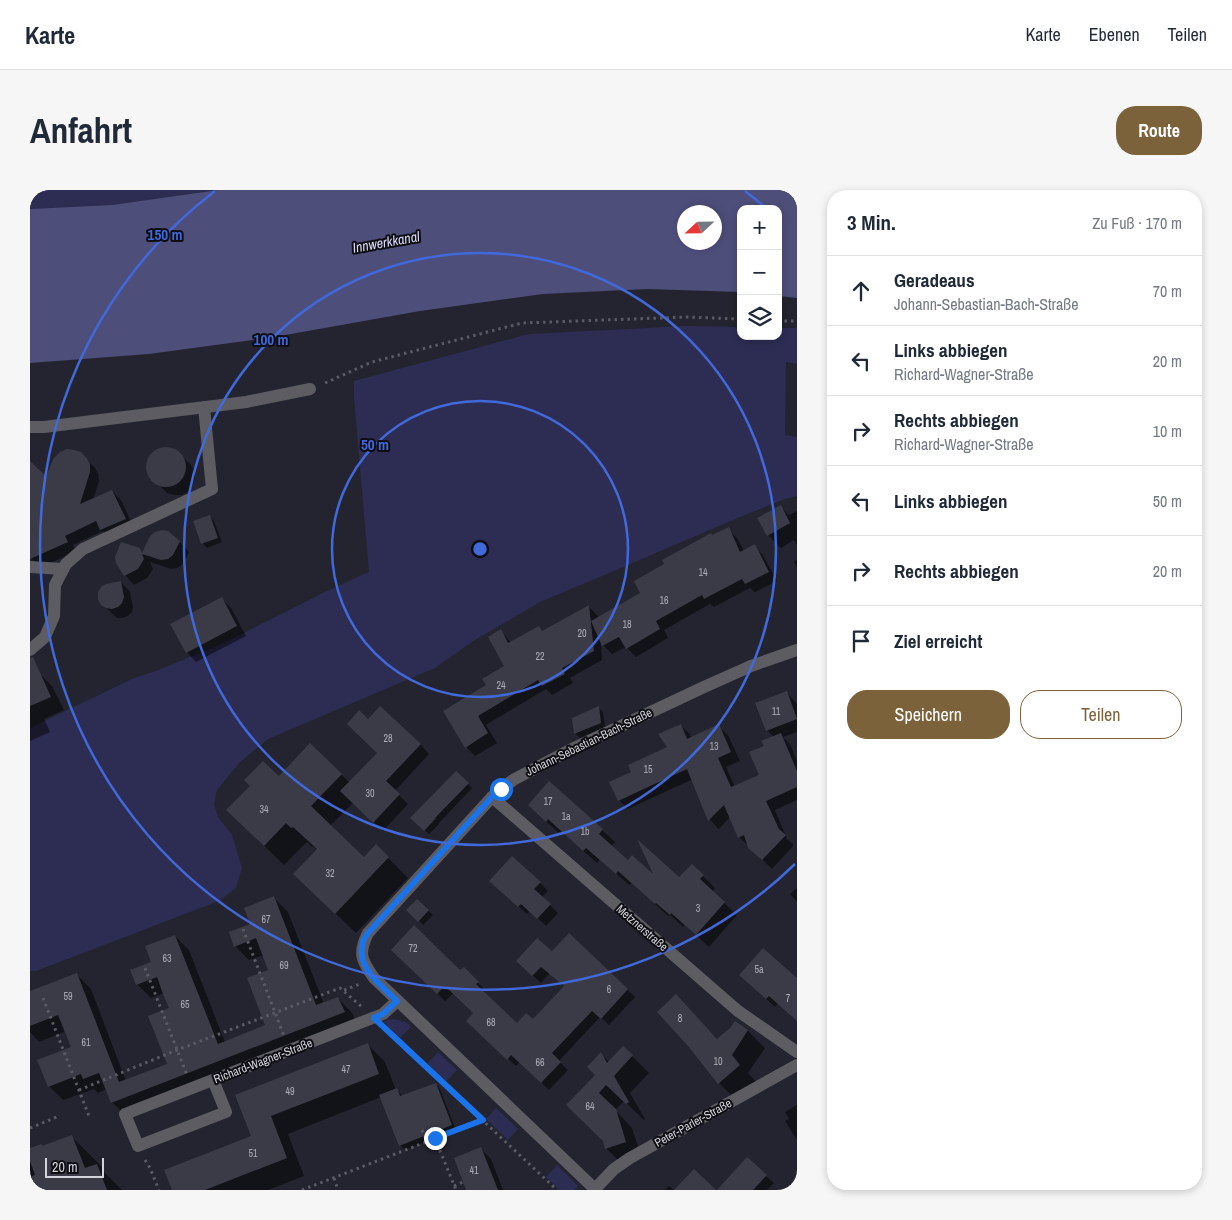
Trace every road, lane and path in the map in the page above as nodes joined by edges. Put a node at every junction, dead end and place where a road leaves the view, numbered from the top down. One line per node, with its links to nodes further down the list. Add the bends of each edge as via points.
1 (737, 319): 4 (path, via 687,317 522,323 372,362)
2 (782, 321): 3 (path)
3 (797, 321)
4 (310, 389): 5 (street)
5 (204, 407): 6 (street); 8 (street, via 212,489 83,549)
6 (30, 428)
7 (30, 567): 8 (street)
8 (64, 569): 9 (street, via 55,586 54,616 45,637)
9 (30, 650)
10 (797, 650): 11 (street, Johann-Sebastian-Bach-Straße, via 751,666 570,750 514,780)
11 (492, 797): 15 (street, Johann-Sebastian-Bach-Straße, via 363,942 361,953 365,965); 20 (street, Metznerstraße, via 738,1011)
12 (242, 929): 16 (path)
13 (145, 968): 18 (path)
14 (43, 998): 24 (path)
15 (397, 1001): 17 (street, Richard-Wagner-Straße); 36 (street)
16 (275, 1013): 17 (path, via 340,988); 18 (path); 19 (path)
17 (374, 1018): 19 (street, Richard-Wagner-Straße); 27 (path)
18 (177, 1050): 23 (path); 24 (path)
19 (290, 1050): 22 (street, Richard-Wagner-Straße)
20 (797, 1052)
21 (797, 1065): 36 (street, Peter-Parler-Straße, via 630,1158 614,1169)
22 (213, 1080): 23 (street, Richard-Wagner-Straße); 32 (street, via 226,1112)
23 (192, 1088): 32 (street, Richard-Wagner-Straße, via 125,1114)
24 (79, 1090): 26 (path)
25 (59, 1116): 28 (path)
26 (89, 1116)
27 (483, 1120): 30 (path); 40 (path)
28 (30, 1128)
29 (422, 1130): 31 (path)
30 (435, 1138): 31 (path); 35 (path)
31 (426, 1142): 33 (path)
32 (138, 1146): 37 (path)
33 (334, 1178): 38 (path); 39 (path)
34 (463, 1182): 35 (path)
35 (455, 1188)
36 (596, 1189)
37 (159, 1190)
38 (302, 1190)
39 (338, 1190)
40 (557, 1190)

